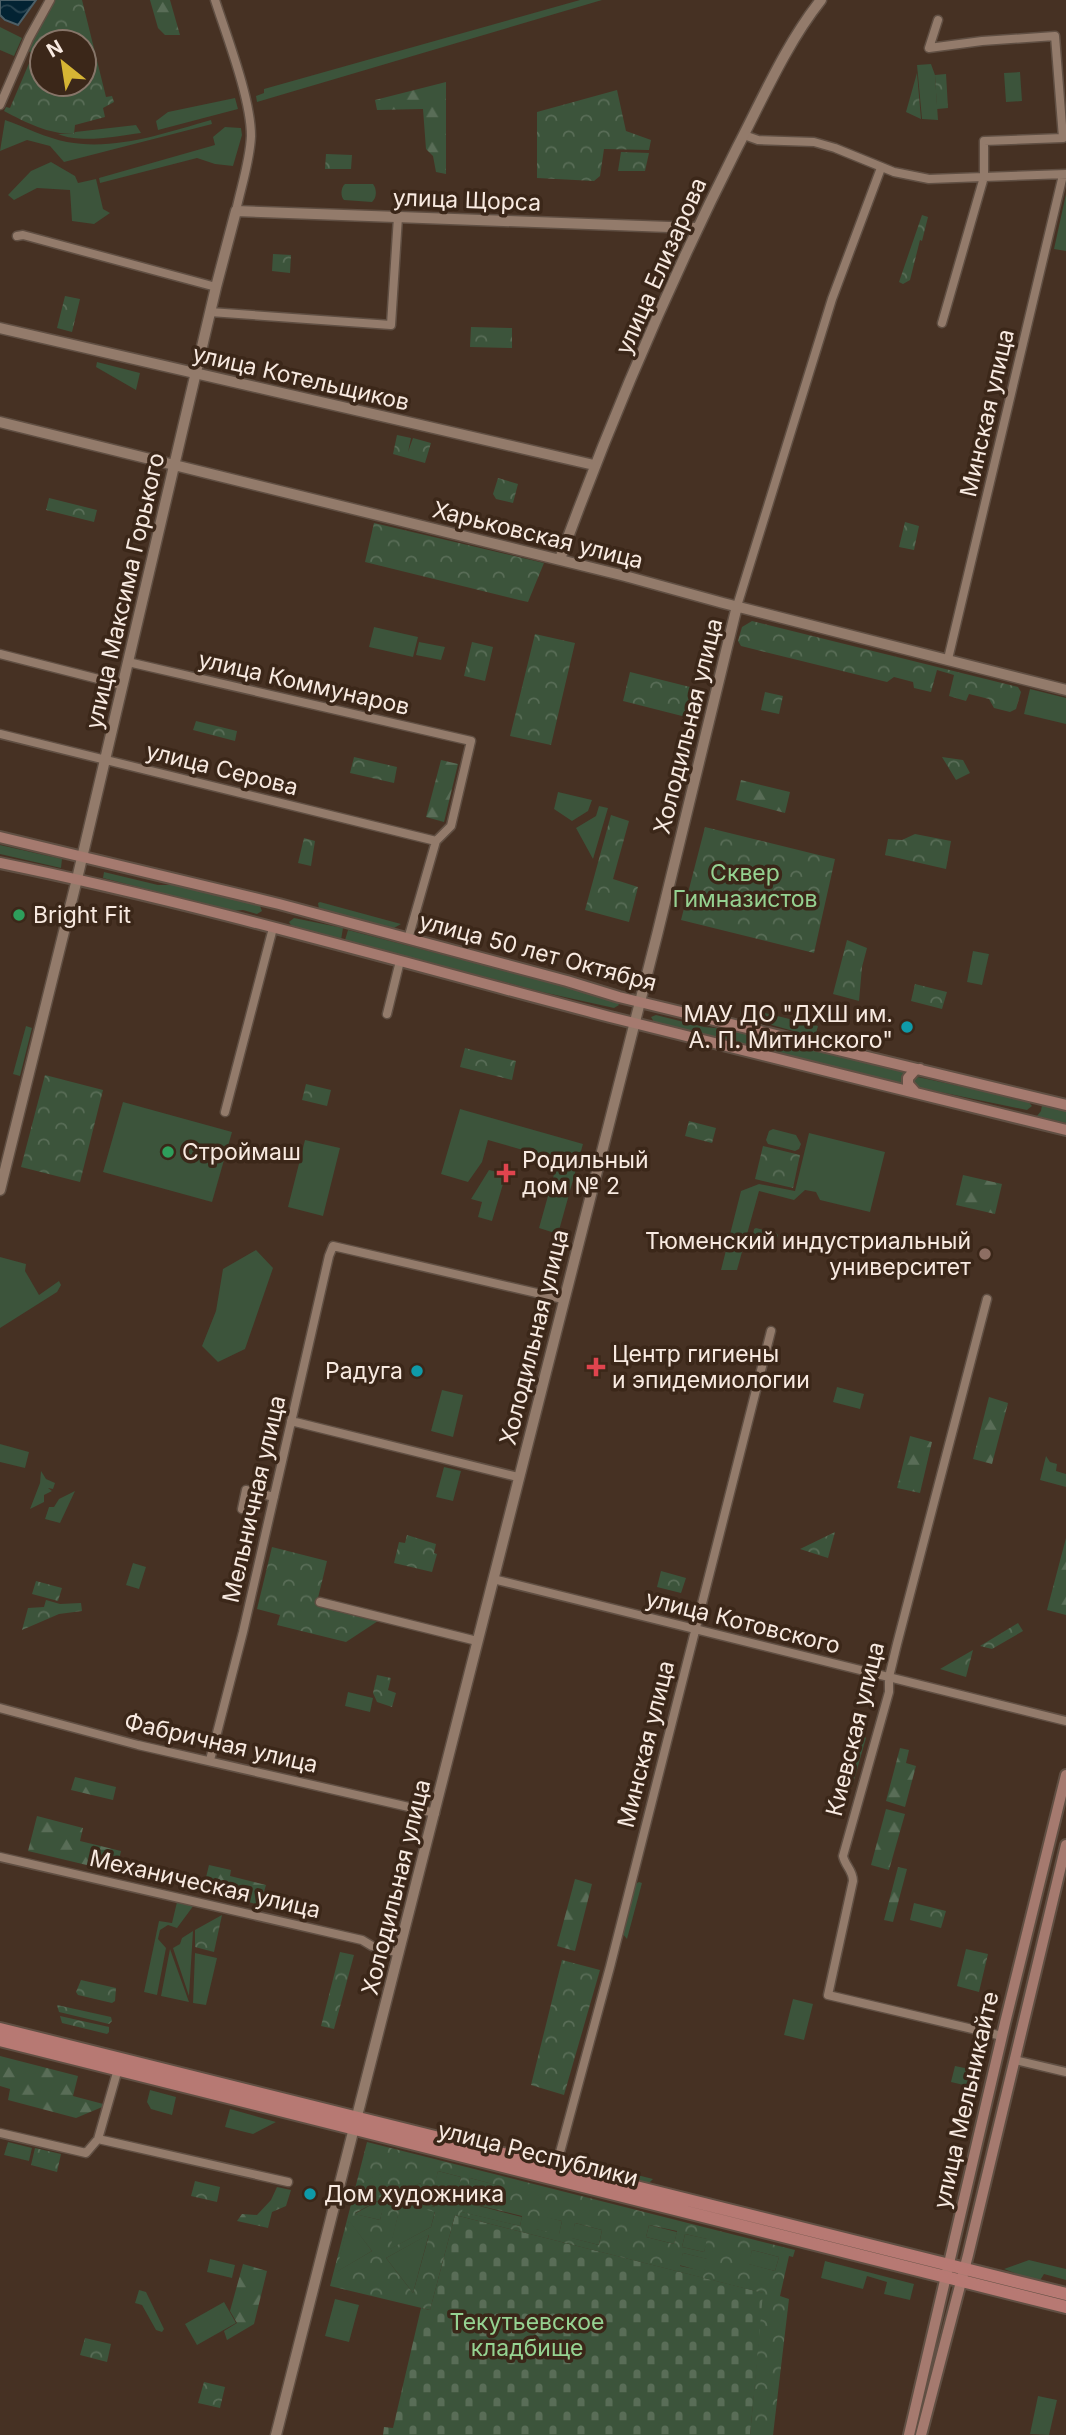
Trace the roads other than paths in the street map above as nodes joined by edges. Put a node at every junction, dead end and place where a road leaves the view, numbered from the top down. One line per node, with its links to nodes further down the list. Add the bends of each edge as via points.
1 (50, 0): 5 (street)
2 (821, 0): 6 (street, улица Елизарова, via 794,40)
3 (215, 1): 10 (street, улица Максима Горького, via 251,135)
4 (938, 20): 9 (street, via 929,48 1055,36 1063,138 984,141)
5 (0, 105)
6 (744, 135): 7 (street, via 758,140 814,142); 12 (street, улица Елизарова)
7 (881, 168): 9 (street, via 929,179); 23 (street, Холодильная улица, via 828,311)
8 (1064, 174): 9 (street); 25 (street, Минская улица)
9 (984, 177): 16 (street)
10 (236, 211): 11 (street, улица Щорса); 14 (street, улица Максима Горького)
11 (398, 216): 12 (street, улица Щорса); 15 (street, via 391,324)
12 (696, 228): 21 (street, улица Елизарова)
13 (17, 236): 14 (street)
14 (216, 287): 15 (street, улица Максима Горького)
15 (210, 312): 18 (street, улица Максима Горького)
16 (942, 323)
17 (0, 328): 18 (street, улица Котельщиков)
18 (195, 373): 20 (street, улица Максима Горького); 21 (street, улица Котельщиков)
19 (0, 422): 20 (street, Харьковская улица)
20 (175, 465): 22 (street, Харьковская улица); 26 (street, улица Максима Горького)
21 (594, 465): 22 (street, улица Елизарова)
22 (560, 559): 23 (street, Харьковская улица)
23 (737, 606): 25 (street, Харьковская улица); 40 (street, Холодильная улица)
24 (0, 654): 27 (street)
25 (948, 659): 28 (street, Харьковская улица)
26 (128, 663): 27 (street, улица Максима Горького); 32 (street, улица Коммунаров, via 471,741 451,826)
27 (122, 685): 30 (street, улица Максима Горького)
28 (1066, 690)
29 (0, 734): 30 (street, улица Серова)
30 (105, 760): 32 (street, улица Серова); 33 (street, улица Максима Горького)
31 (0, 837): 33 (main road, улица 50 лет Октября)
32 (436, 841): 38 (street)
33 (82, 857): 35 (street, улица Максима Горького); 36 (main road, улица 50 лет Октября)
34 (0, 863): 35 (main road, улица 50 лет Октября)
35 (78, 879): 37 (main road, улица 50 лет Октября); 50 (street, улица Максима Горького)
36 (279, 904): 37 (main road); 38 (main road, улица 50 лет Октября)
37 (272, 928): 39 (main road, улица 50 лет Октября); 47 (street)
38 (408, 939): 40 (main road, улица 50 лет Октября)
39 (400, 961): 41 (street); 42 (main road, улица 50 лет Октября)
40 (639, 1001): 42 (street, Холодильная улица); 43 (main road, улица 50 лет Октября)
41 (387, 1014)
42 (633, 1022): 44 (main road, улица 50 лет Октября); 51 (street, Холодильная улица)
43 (920, 1069): 44 (main road, via 908,1078); 45 (main road, улица 50 лет Октября)
44 (915, 1092): 48 (main road, улица 50 лет Октября)
45 (1029, 1096): 46 (main road, улица 50 лет Октября); 48 (main road, via 1035,1110)
46 (1066, 1105)
47 (225, 1112)
48 (1023, 1119): 49 (main road, улица 50 лет Октября)
49 (1066, 1130)
50 (0, 1190)
51 (563, 1299): 54 (street, Мельничная улица, via 333,1246); 55 (street, Холодильная улица)
52 (987, 1299): 62 (street, Киевская улица)
53 (771, 1331): 60 (street, Минская улица)
54 (291, 1421): 55 (street); 56 (street, Мельничная улица)
55 (518, 1477): 58 (street, Холодильная улица)
56 (274, 1497): 57 (street, via 246,1490); 65 (street, Мельничная улица)
57 (242, 1509)
58 (493, 1579): 60 (street, улица Котовского); 61 (street, Холодильная улица)
59 (320, 1602): 61 (street)
60 (695, 1629): 62 (street, улица Котовского); 80 (street, Минская улица)
61 (477, 1641): 67 (street, Холодильная улица)
62 (889, 1678): 64 (street, улица Котовского); 72 (street, Киевская улица, via 889,1692 843,1856 853,1881 828,1995)
63 (0, 1709): 65 (street, Фабричная улица)
64 (1066, 1721)
65 (210, 1760): 67 (street, Фабричная улица)
66 (1066, 1775): 72 (main road, улица Мельникайте)
67 (435, 1812): 70 (street, Холодильная улица)
68 (1066, 1846): 74 (main road, улица Мельникайте)
69 (0, 1857): 70 (street, Механическая улица, via 362,1940)
70 (399, 1953): 77 (street, Холодильная улица)
71 (0, 2029): 77 (main road, улица Республики)
72 (1002, 2036): 82 (main road, улица Мельникайте)
73 (0, 2040): 75 (main road, улица Республики)
74 (1015, 2060): 76 (street); 83 (main road, улица Мельникайте)
75 (118, 2069): 77 (main road, улица Республики); 79 (street)
76 (1066, 2073)
77 (356, 2123): 80 (main road, улица Республики); 84 (main road, улица Республики); 87 (street, Холодильная улица)
78 (0, 2133): 79 (street, via 86,2153)
79 (98, 2139): 81 (street)
80 (556, 2167): 82 (main road, улица Республики)
81 (288, 2182)
82 (949, 2264): 83 (main road, улица Республики); 84 (main road, улица Мельникайте)
83 (965, 2267): 84 (main road, улица Мельникайте); 85 (main road, улица Республики)
84 (954, 2279): 86 (main road, улица Республики); 88 (main road, улица Мельникайте); 89 (main road, улица Мельникайте)
85 (1066, 2294)
86 (1066, 2307)
87 (276, 2435)
88 (909, 2435)
89 (921, 2435)

